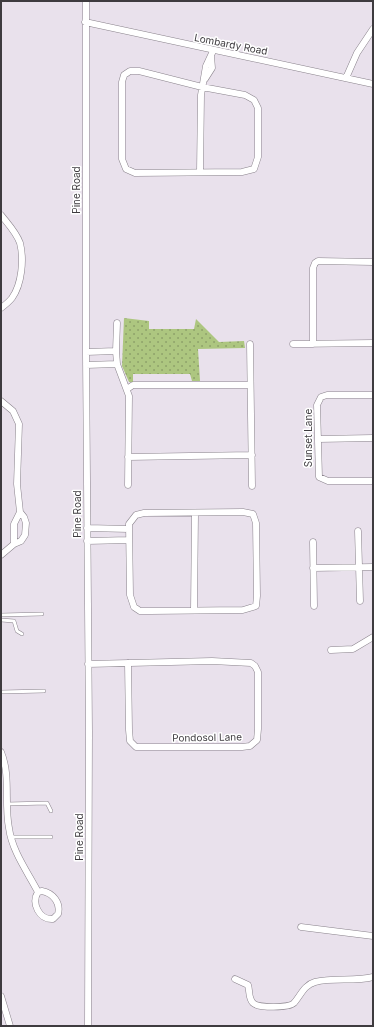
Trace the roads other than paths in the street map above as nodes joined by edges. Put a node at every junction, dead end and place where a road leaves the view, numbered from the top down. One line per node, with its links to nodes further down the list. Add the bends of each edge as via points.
1 (86, 1): 2 (street, Pine Road)
2 (85, 22): 4 (street, Lombardy Road); 18 (street, Pine Road)
3 (373, 29): 5 (street, via 357,53)
4 (212, 53): 5 (street, Lombardy Road); 6 (street, via 206,66)
5 (346, 78): 7 (street, Lombardy Road)
6 (203, 84): 8 (street, via 200,100); 8 (street, via 245,95 254,100 258,108 258,157 256,166 249,172); 8 (street, via 139,71 130,71 124,75 122,82 122,159 126,169 135,173)
7 (373, 84)
8 (200, 172)
9 (1, 215): 11 (street, via 20,244 21,260 18,287 12,298)
10 (373, 262): 16 (street, via 315,263)
11 (1, 308)
12 (117, 323): 17 (street)
13 (373, 343): 16 (street)
14 (250, 344): 21 (street)
15 (293, 344): 16 (street)
16 (313, 344)
17 (116, 351): 18 (street); 19 (street)
18 (86, 352): 20 (street, Pine Road)
19 (117, 364): 20 (street); 22 (street)
20 (86, 365): 34 (street, Pine Road)
21 (250, 385): 22 (street, via 133,385); 27 (street)
22 (127, 389): 28 (street)
23 (373, 396): 26 (street, Sunset Lane, via 321,397 317,405)
24 (1, 401): 32 (street, via 13,411 19,424 17,476)
25 (373, 438): 26 (street)
26 (318, 439): 29 (street, Sunset Lane, via 320,479)
27 (252, 455): 28 (street); 31 (street)
28 (128, 457): 30 (street)
29 (373, 481)
30 (128, 485)
31 (252, 486)
32 (20, 512): 40 (street, via 14,524); 40 (street, via 25,519 26,530 24,538)
33 (194, 514): 35 (street, via 140,514 131,520); 47 (street); 47 (street, via 243,512 254,516 257,596 256,606 247,610)
34 (87, 528): 35 (street); 38 (street, Pine Road)
35 (129, 529): 37 (street)
36 (358, 531): 42 (street)
37 (129, 540): 38 (street); 47 (street, via 130,594 134,607 140,611)
38 (87, 541): 55 (street, Pine Road)
39 (313, 542): 44 (street)
40 (14, 544): 41 (street)
41 (1, 555)
42 (359, 567): 43 (street); 44 (street); 45 (street)
43 (373, 567)
44 (313, 568): 46 (street)
45 (360, 601)
46 (314, 606)
47 (194, 610)
48 (42, 614): 49 (lane)
49 (1, 615)
50 (1, 620): 51 (lane, via 14,621 17,631)
51 (22, 634)
52 (373, 637): 53 (street, via 353,649)
53 (331, 650)
54 (128, 663): 54 (street, Pondosol Lane, via 252,663 258,672 257,740 250,746 242,747 136,747 129,737); 55 (street, Pondosol Lane)
55 (88, 664): 70 (street, Pine Road)
56 (44, 691): 57 (lane)
57 (1, 692)
58 (1, 752): 59 (street, via 6,770)
59 (7, 804): 60 (lane, via 46,803); 61 (street)
60 (51, 811)
61 (10, 837): 62 (lane); 63 (street)
62 (51, 837)
63 (38, 892): 63 (street, via 35,902 38,911 44,918 55,918 59,911 55,899 46,892)
64 (301, 927): 65 (street)
65 (373, 936)
66 (373, 977): 67 (street, via 360,980 319,981 309,985 292,1005 284,1007 259,1006 250,1000 248,986)
67 (235, 979)
68 (1, 996): 69 (street)
69 (10, 1026)
70 (88, 1026)

